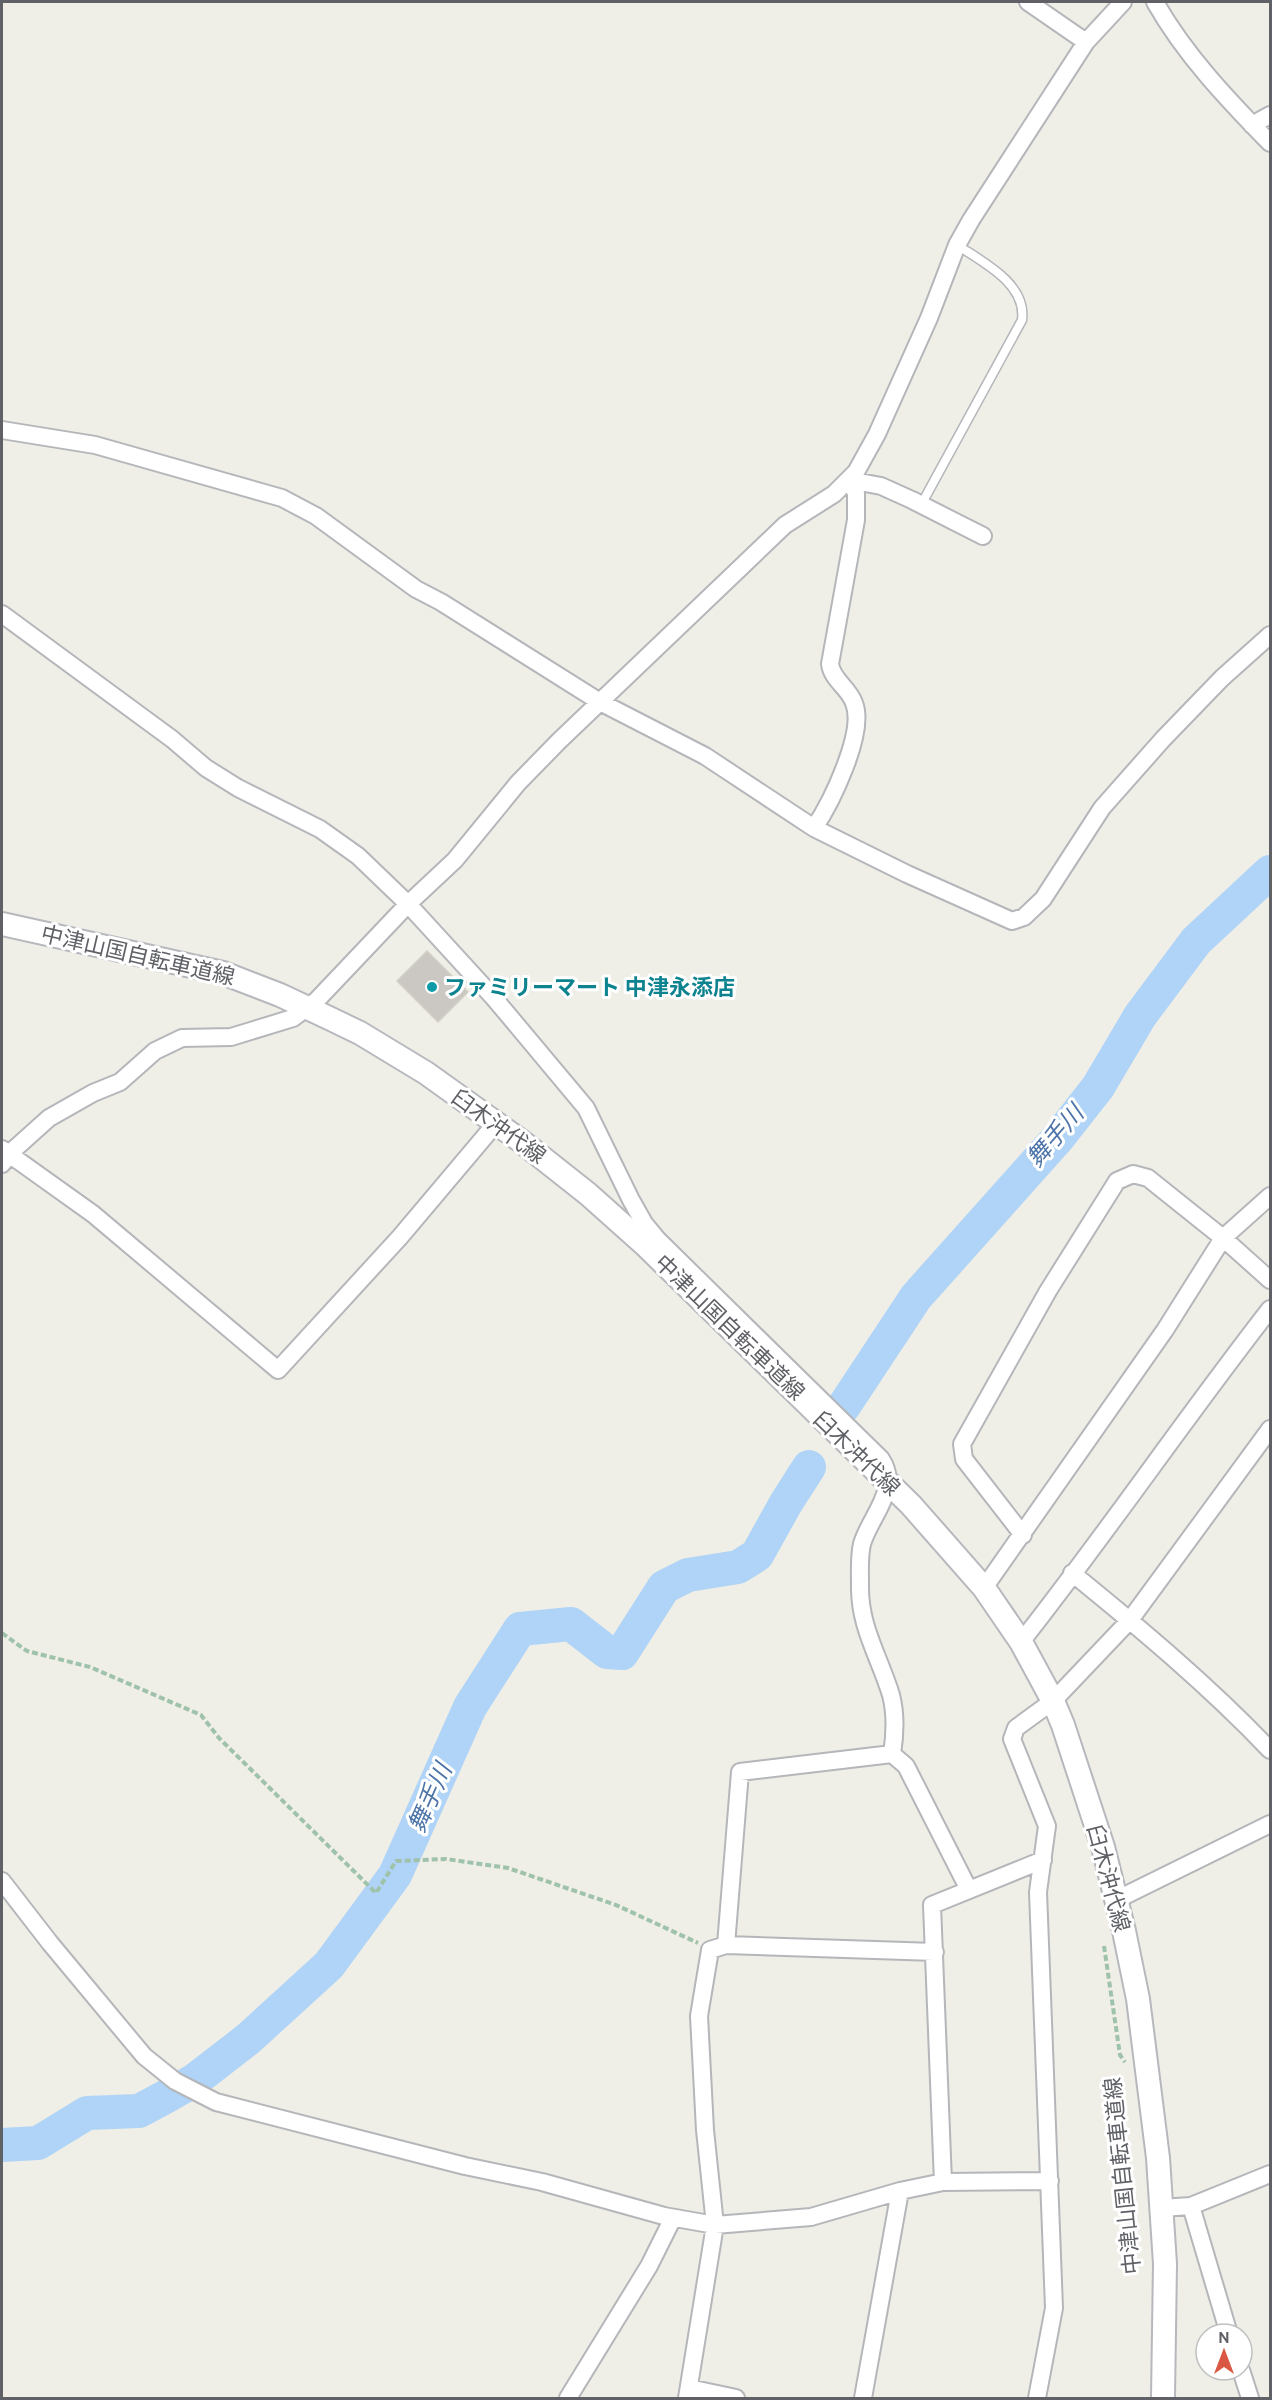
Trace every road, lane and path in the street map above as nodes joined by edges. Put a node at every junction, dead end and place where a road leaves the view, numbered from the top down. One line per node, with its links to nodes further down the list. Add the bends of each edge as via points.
1 (1028, 2): 4 (street)
2 (1123, 2): 4 (street)
3 (1155, 2): 6 (street, via 1176,35)
4 (1086, 42): 8 (street, via 985,196)
5 (1270, 115): 6 (street)
6 (1252, 125): 7 (street)
7 (1270, 143)
8 (957, 246): 10 (street, via 877,434); 11 (lane, via 1003,278 1022,303 1023,320)
9 (2, 430): 15 (street, via 95,445 282,498 316,516 416,589)
10 (849, 480): 11 (street, via 881,486); 15 (street, via 785,525); 16 (street, via 856,493 856,520 830,664 850,694 857,714 838,784)
11 (921, 505): 12 (street)
12 (983, 536)
13 (2, 614): 17 (street, via 206,768 338,840)
14 (1270, 635): 16 (street, via 1222,678 1101,808 1043,899 1024,917 1012,921 1001,917)
15 (600, 702): 16 (street, via 705,756); 17 (street, via 518,783 455,860)
16 (814, 828)
17 (408, 904): 19 (street); 27 (street, via 586,1108 651,1232 881,1459)
18 (2, 924): 19 (main road, 臼木沖代線, via 223,973)
19 (307, 1007): 20 (main road, 臼木沖代線, via 360,1033); 21 (street, via 293,1018 231,1037 182,1038 155,1051 120,1082 49,1118)
20 (497, 1122): 21 (street, via 400,1237 278,1370 93,1214); 27 (main road, 臼木沖代線, via 644,1244)
21 (4, 1155)
22 (1270, 1196): 23 (street)
23 (1223, 1238): 24 (street); 28 (street, via 1165,1330); 28 (street, via 1148,1178 1132,1174 1117,1182 1048,1291 962,1444 964,1459)
24 (1270, 1280)
25 (1270, 1309): 29 (street)
26 (1270, 1429): 31 (street)
27 (888, 1483): 30 (main road, 臼木沖代線); 36 (street, via 862,1545 859,1601 864,1627 891,1697 895,1735)
28 (1023, 1535): 30 (street)
29 (1072, 1573): 31 (street); 33 (street)
30 (984, 1588): 33 (main road, 臼木沖代線)
31 (1130, 1620): 34 (street); 35 (street, via 1239,1717)
32 (2, 1633): 43 (path, via 27,1651 90,1667 201,1715 226,1746 376,1893 396,1861 446,1859 508,1868 616,1905)
33 (1021, 1642): 34 (main road, 臼木沖代線)
34 (1053, 1701): 38 (street, via 1016,1728 1012,1739 1047,1826); 41 (main road, 臼木沖代線, via 1103,1846)
35 (1270, 1750)
36 (892, 1754): 40 (street, via 906,1766); 43 (street, via 740,1772)
37 (1270, 1824): 41 (street)
38 (1043, 1860): 40 (street); 47 (street, via 1038,1892)
39 (2, 1881): 52 (street, via 144,2056 175,2081 216,2102)
40 (969, 1890): 44 (street, via 932,1905)
41 (1116, 1900): 51 (main road, 臼木沖代線, via 1138,1999)
42 (1103, 1941): 45 (path, 中津山国自転車道線, via 1120,2055)
43 (718, 1947): 44 (street); 53 (street, via 699,2016)
44 (935, 1952): 48 (street)
45 (1130, 2069)
46 (1270, 2174): 50 (street)
47 (1050, 2181): 48 (street); 60 (street, via 1053,2308)
48 (943, 2182): 49 (street)
49 (900, 2191): 53 (street, via 811,2217); 59 (street)
50 (1191, 2206): 51 (street); 54 (street)
51 (1161, 2208): 61 (main road, 臼木沖代線, via 1165,2264)
52 (673, 2218): 53 (street); 57 (street, via 649,2266)
53 (715, 2225): 56 (street)
54 (1225, 2322)
55 (1245, 2382): 62 (street)
56 (688, 2393): 58 (street)
57 (568, 2398)
58 (736, 2398)
59 (863, 2398)
60 (1037, 2398)
61 (1163, 2398)
62 (1250, 2398)

